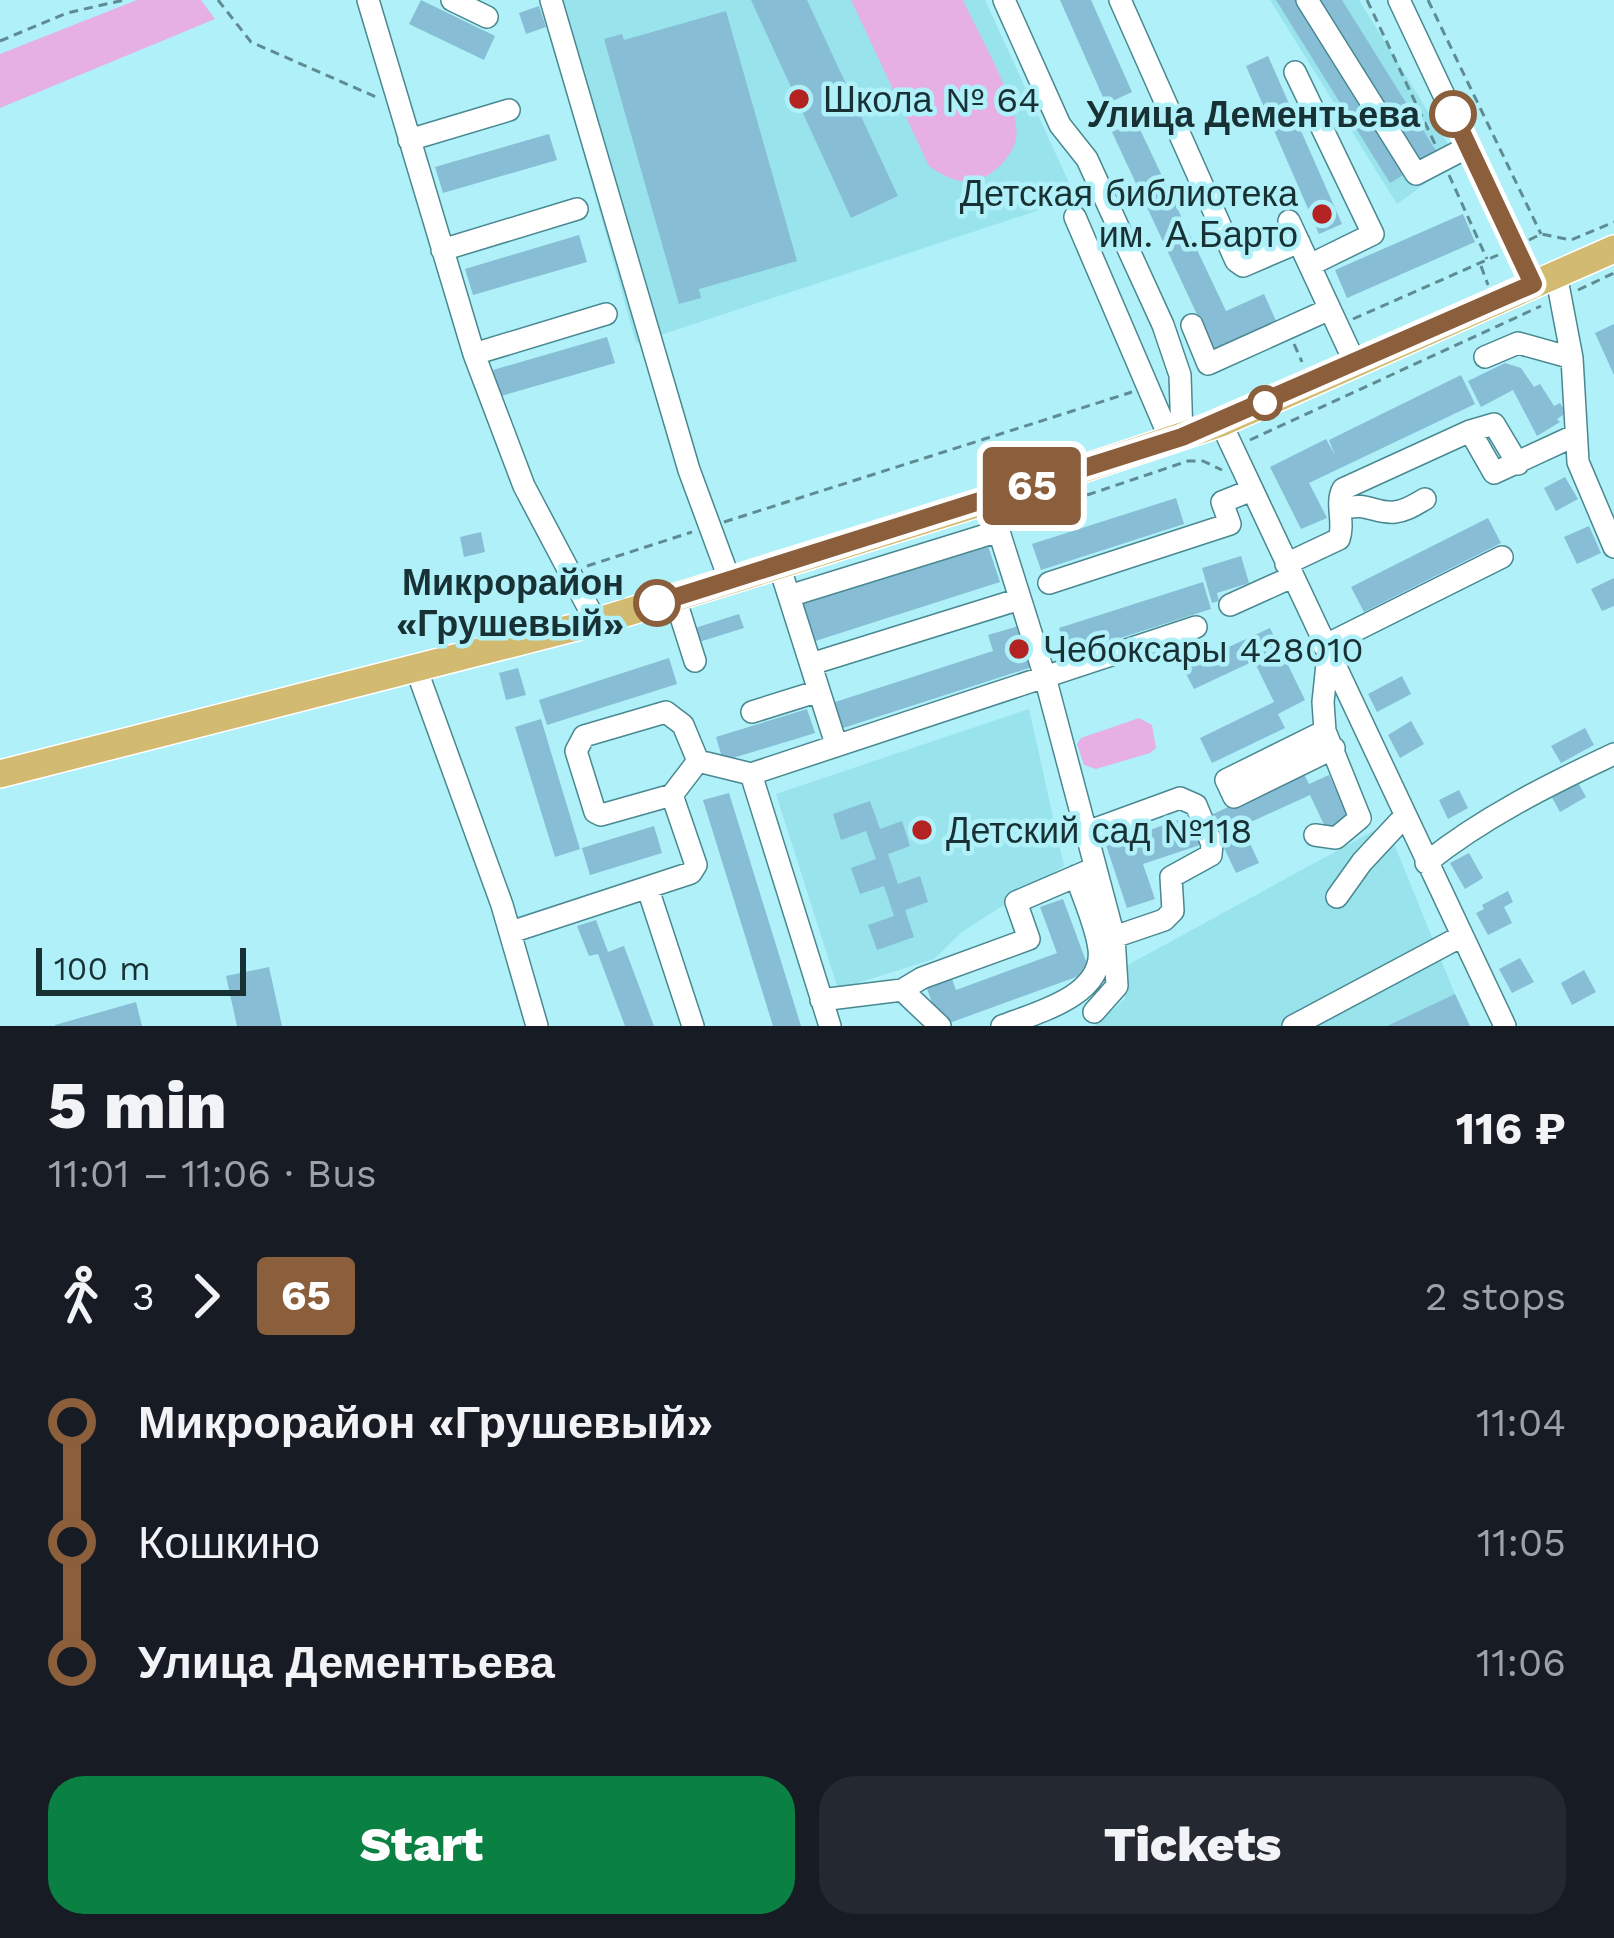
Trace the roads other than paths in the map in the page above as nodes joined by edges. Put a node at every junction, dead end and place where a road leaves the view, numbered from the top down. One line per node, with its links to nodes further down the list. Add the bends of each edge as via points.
1 (368, 0): 11 (street)
2 (452, 0): 8 (street)
3 (551, 0): 39 (street, via 689,470)
4 (1004, 0): 26 (street, via 1060,125 1087,159)
5 (1120, 0): 17 (street, via 1236,261 1243,266 1294,231)
6 (1307, 0): 12 (street, via 1416,174)
7 (1399, 0): 12 (street)
8 (487, 17)
9 (1295, 72): 17 (street, via 1373,234)
10 (509, 110): 11 (street)
11 (409, 140): 16 (street)
12 (1468, 146): 18 (street)
13 (577, 209): 16 (street)
14 (1075, 217): 27 (street)
15 (1614, 249): 18 (main road)
16 (442, 250): 22 (street)
17 (1310, 265): 20 (street)
18 (1553, 288): 24 (street); 25 (main road)
19 (606, 314): 22 (street)
20 (1336, 316): 21 (street, via 1208,364); 25 (street)
21 (1192, 326)
22 (474, 354): 45 (street, via 524,486)
23 (1485, 357): 24 (street, via 1518,343)
24 (1572, 358): 29 (street)
25 (1355, 363): 28 (main road)
26 (1180, 375): 27 (street); 30 (street)
27 (1151, 386): 30 (street)
28 (1220, 423): 30 (main road); 31 (street)
29 (1576, 435): 33 (street, via 1494,472 1470,431 1343,489); 35 (street, via 1582,479)
30 (1176, 439): 34 (main road)
31 (1252, 490): 38 (street); 40 (street, via 1222,502 1230,524)
32 (1425, 499): 33 (street, via 1401,511)
33 (1342, 509): 38 (street, via 1339,539)
34 (995, 519): 37 (main road); 41 (street); 43 (street)
35 (1614, 547)
36 (1502, 557): 47 (street)
37 (779, 565): 39 (main road); 41 (street)
38 (1289, 570): 44 (street); 47 (street)
39 (730, 581): 42 (main road)
40 (1049, 583)
41 (789, 596): 49 (street)
42 (675, 598): 45 (main road); 48 (street)
43 (1020, 599): 49 (street); 51 (street)
44 (1230, 605)
45 (596, 622): 50 (main road)
46 (1196, 627): 51 (street)
47 (1326, 650): 60 (street); 62 (street, via 1330,740 1360,818 1336,838)
48 (694, 661)
49 (811, 664): 52 (street)
50 (417, 671): 57 (main road); 67 (street)
51 (1045, 677): 54 (street); 61 (street)
52 (819, 691): 53 (street); 54 (street)
53 (752, 712)
54 (836, 744): 58 (street)
55 (1614, 754): 63 (street)
56 (698, 760): 58 (street); 59 (street); 59 (street, via 683,724 666,712 578,742 595,812)
57 (0, 774)
58 (751, 774): 71 (street)
59 (672, 795): 65 (street, via 695,870)
60 (1404, 817): 63 (street); 66 (street)
61 (1084, 833): 64 (street); 68 (street, via 1180,798 1196,805 1211,844 1211,855 1171,877 1173,911 1164,920)
62 (1315, 835)
63 (1426, 863): 69 (street)
64 (1086, 872): 68 (street); 70 (street, via 1016,902 1029,939); 78 (street, via 1099,947 1094,978)
65 (648, 889): 67 (street); 75 (street)
66 (1337, 897)
67 (511, 932): 74 (street)
68 (1114, 937): 72 (street, via 1117,986)
69 (1460, 937): 73 (street); 79 (street)
70 (902, 990): 71 (street); 77 (street)
71 (821, 1000): 76 (street)
72 (1094, 1012)
73 (1306, 1023)
74 (538, 1026)
75 (693, 1026)
76 (830, 1026)
77 (940, 1026)
78 (1002, 1026)
79 (1505, 1026)

